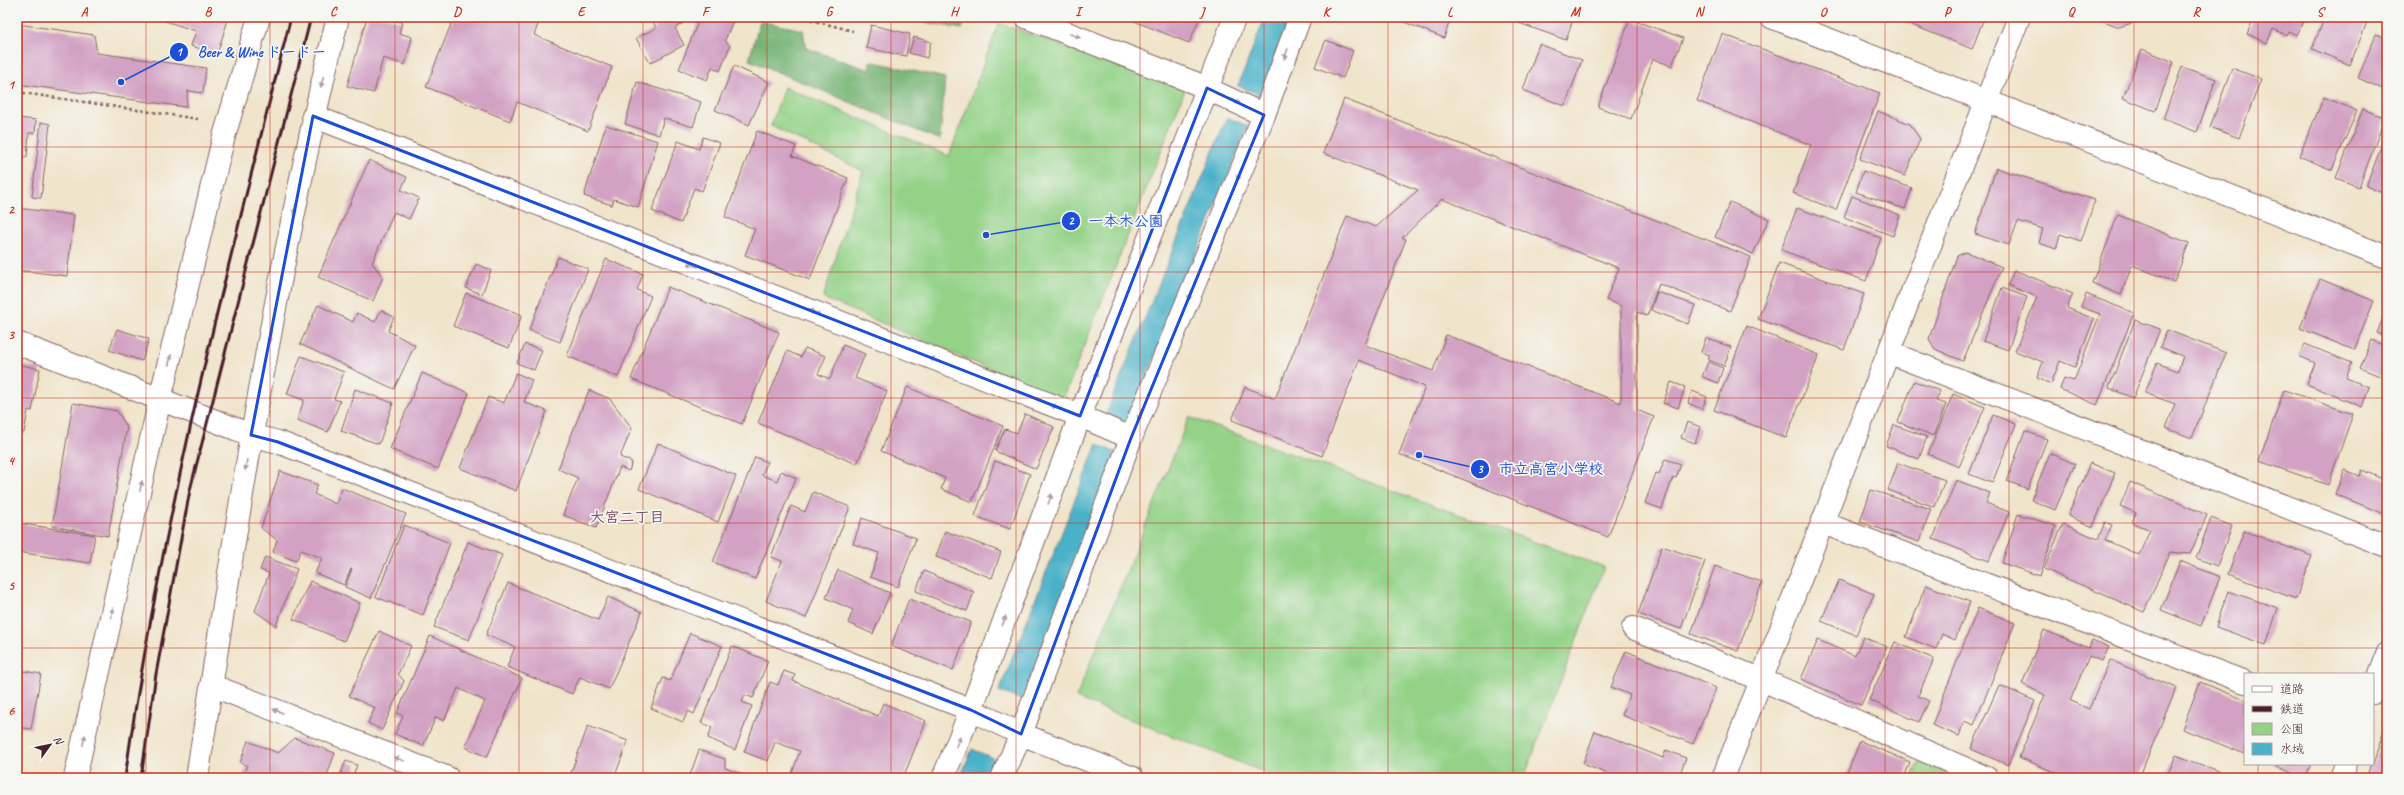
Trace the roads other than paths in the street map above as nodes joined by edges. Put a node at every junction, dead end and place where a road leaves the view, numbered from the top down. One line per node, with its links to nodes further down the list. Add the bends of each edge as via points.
1 (259, 17): 15 (street, one-way to 1, via 223,140)
2 (338, 17): 11 (street, one-way to 11)
3 (1026, 17): 8 (street, one-way to 8)
4 (1235, 17): 8 (street)
5 (1300, 17): 10 (street, one-way to 10)
6 (1771, 17): 9 (street)
7 (2019, 17): 9 (street)
8 (1207, 88): 10 (street, one-way to 10); 16 (street, one-way to 8)
9 (1986, 102): 12 (street); 14 (street)
10 (1264, 115): 18 (street, one-way to 18)
11 (313, 116): 16 (street, one-way to 11); 17 (street, one-way to 17)
12 (2387, 257)
13 (17, 343): 15 (street)
14 (1890, 353): 19 (street); 20 (street)
15 (160, 399): 17 (street); 30 (street, one-way to 15)
16 (1080, 416): 18 (street); 27 (street, one-way to 16)
17 (251, 435): 25 (street, one-way to 25); 27 (street, via 278,442)
18 (1131, 438): 28 (street)
19 (1823, 522): 23 (street); 24 (street)
20 (2387, 546)
21 (1633, 628): 23 (street)
22 (2387, 655): 26 (street)
23 (1762, 680): 36 (street); 37 (street)
24 (2244, 682)
25 (211, 685): 31 (street); 32 (street, one-way to 25)
26 (2374, 690)
27 (971, 710): 28 (street); 33 (street, one-way to 27)
28 (1021, 734): 34 (street); 35 (street)
29 (2346, 765): 38 (street)
30 (75, 778)
31 (197, 778)
32 (448, 778)
33 (943, 778)
34 (1002, 778)
35 (1133, 778)
36 (1723, 778)
37 (1987, 778)
38 (2341, 778)

